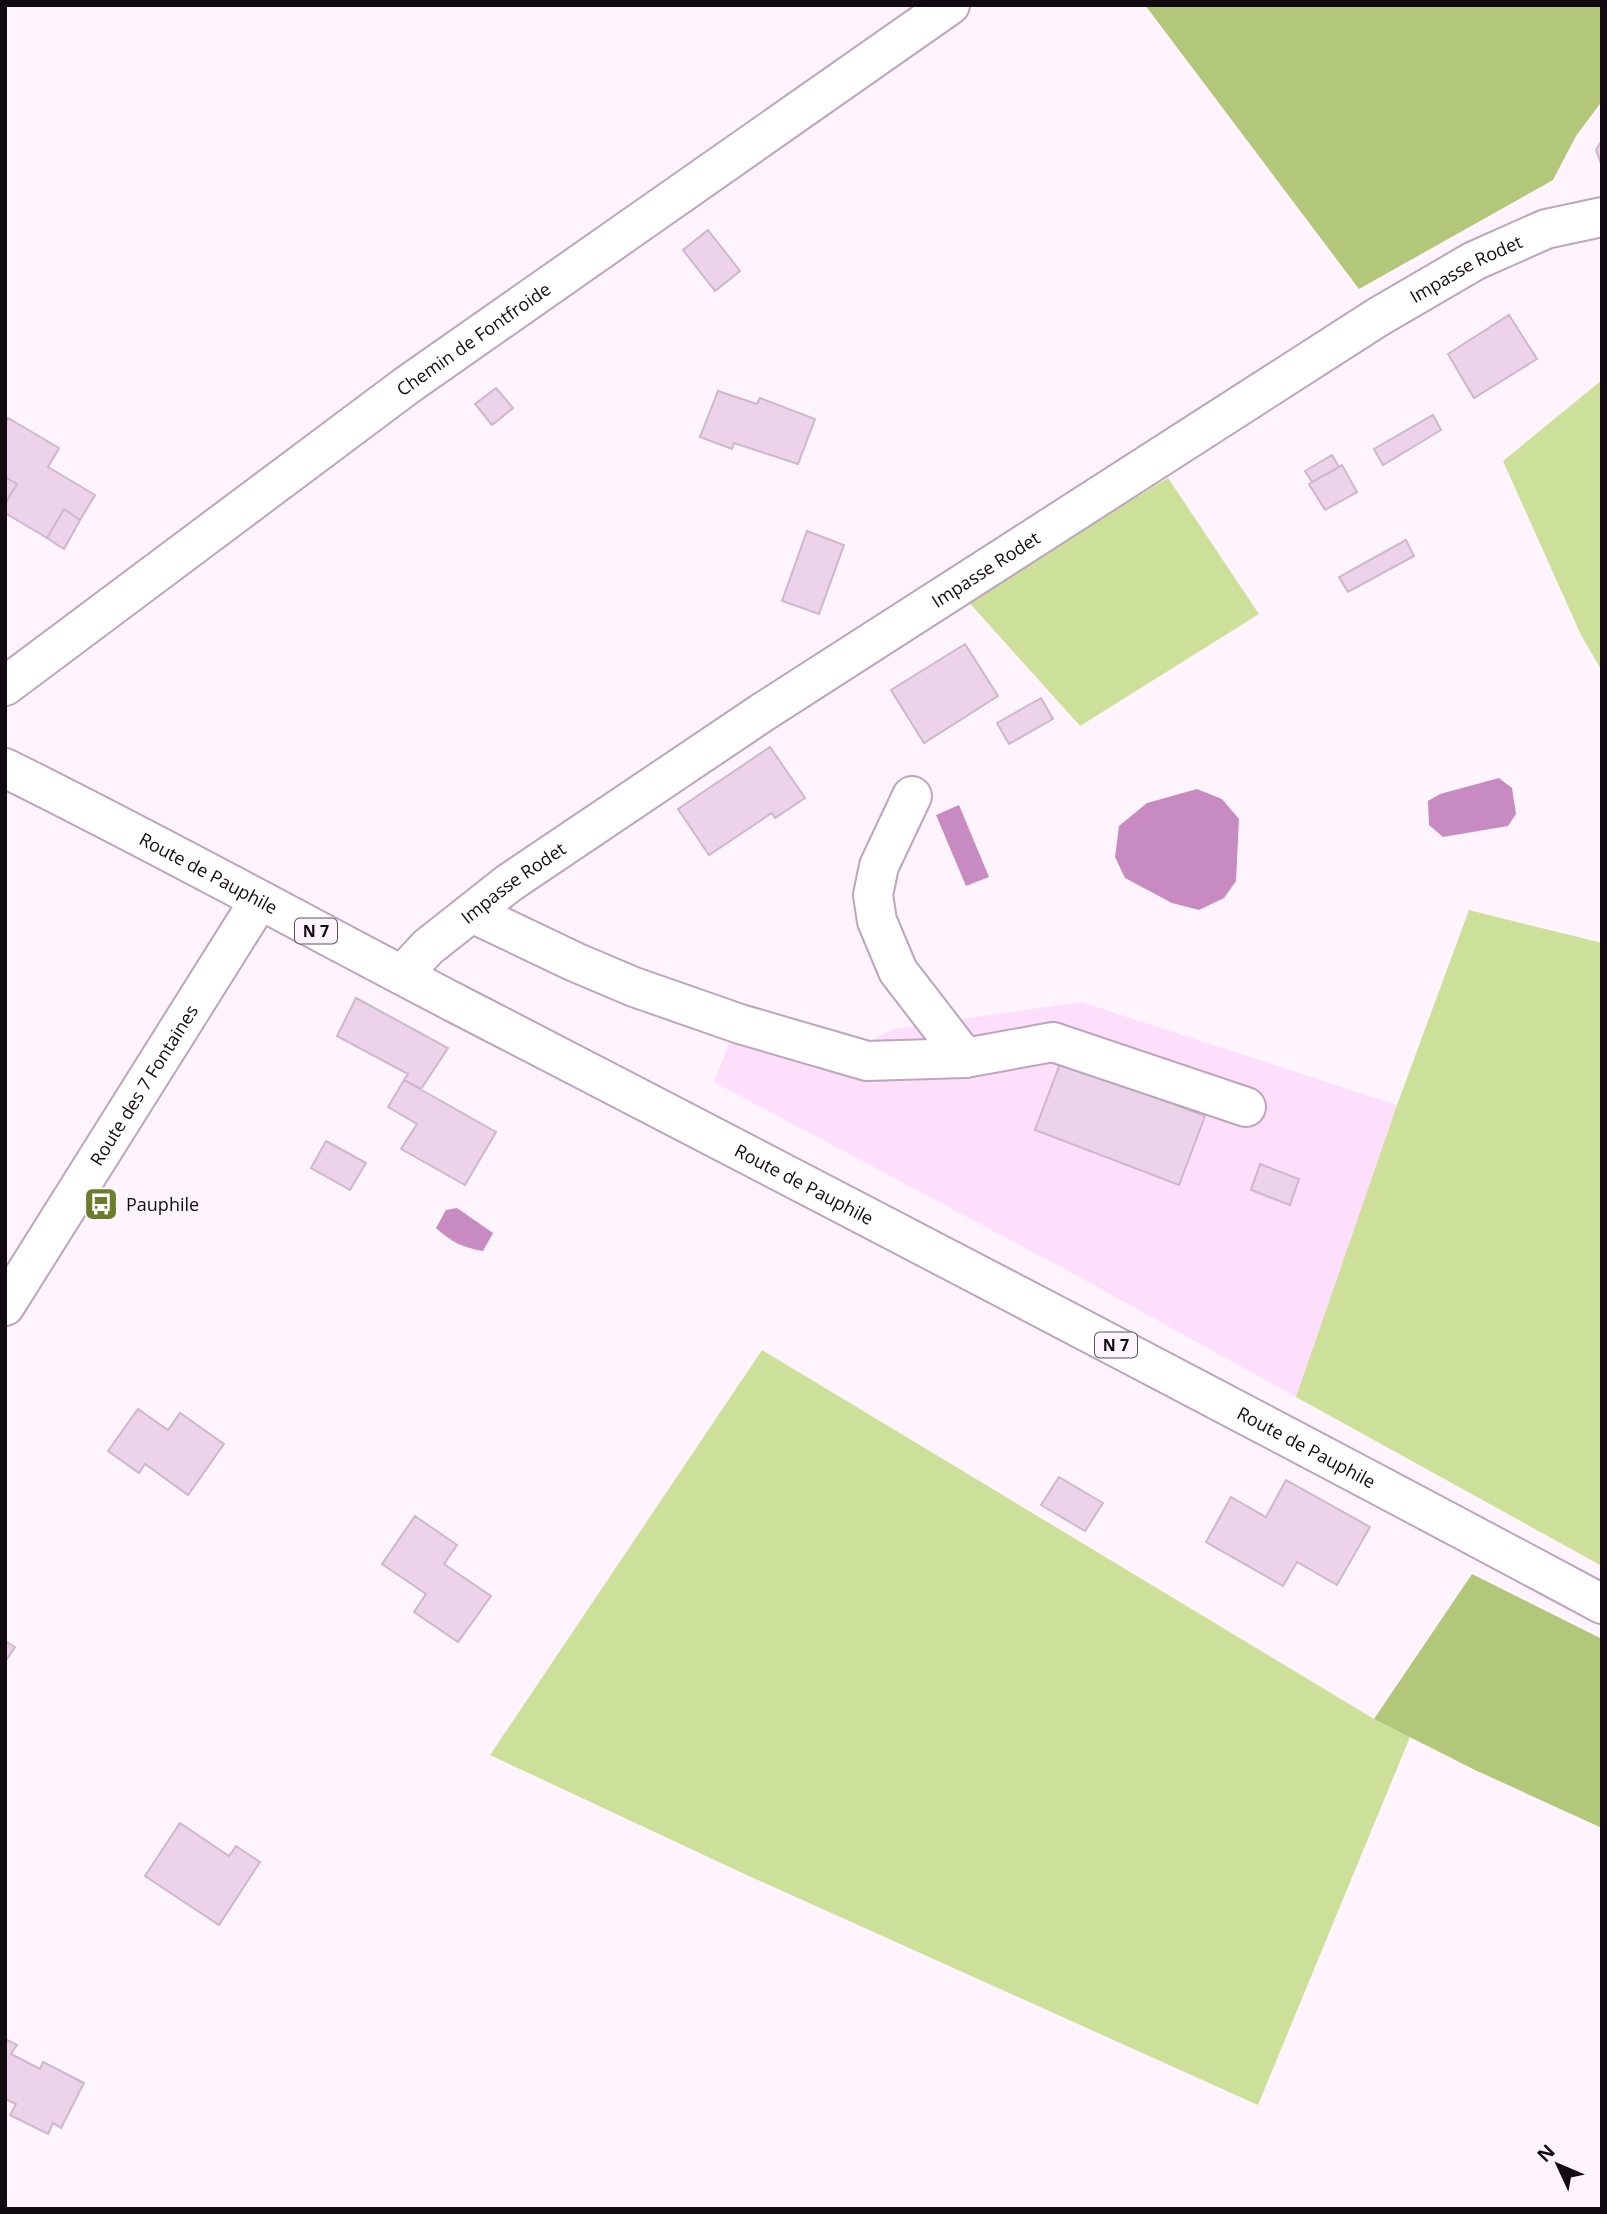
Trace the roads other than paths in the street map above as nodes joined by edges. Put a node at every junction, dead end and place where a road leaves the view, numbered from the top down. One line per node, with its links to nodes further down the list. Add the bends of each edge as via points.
1 (950, 5): 3 (street, Chemin de Fontfroide, via 406,386)
2 (1602, 217): 7 (street, Impasse Rodet, via 1546,229 1474,261 1378,317 763,712 509,883)
3 (5, 685)
4 (5, 768): 6 (street, Route de Pauphile / N 7)
5 (912, 796): 9 (street, via 878,866 873,895 877,921 898,971)
6 (259, 901): 8 (street, Route de Pauphile / N 7); 11 (street, Route des 7 Fontaines)
7 (472, 913): 8 (street, Impasse Rodet, via 428,947); 9 (street, via 634,987 740,1024 867,1061)
8 (402, 975): 12 (street, Route de Pauphile / N 7, via 1196,1387)
9 (965, 1058): 10 (street, via 1053,1042)
10 (1246, 1107)
11 (5, 1306)
12 (1602, 1604)

